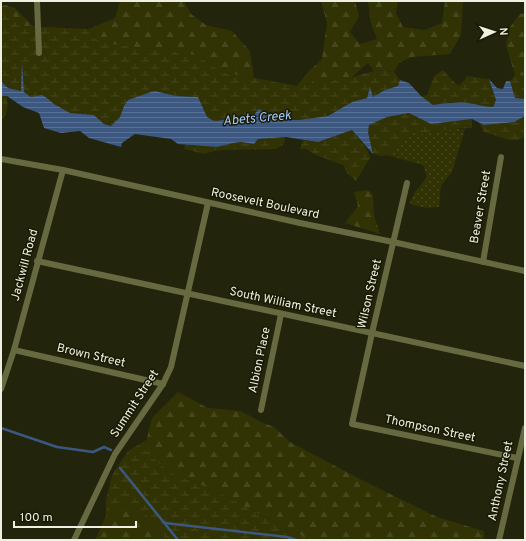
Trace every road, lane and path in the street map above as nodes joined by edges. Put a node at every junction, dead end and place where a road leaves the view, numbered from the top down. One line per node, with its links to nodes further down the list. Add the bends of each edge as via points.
1 (37, 1): 2 (street)
2 (39, 54)
3 (501, 157): 10 (street, Beaver Street)
4 (1, 159): 5 (street, Roosevelt Boulevard)
5 (63, 170): 7 (street, Roosevelt Boulevard); 9 (street, Jackwill Road)
6 (407, 184): 8 (street, Wilson Street)
7 (208, 203): 8 (street, Roosevelt Boulevard); 12 (street, Summit Street)
8 (393, 242): 10 (street, Roosevelt Boulevard); 14 (street, Wilson Street)
9 (37, 261): 12 (street, South William Street); 15 (street, Jackwill Road)
10 (483, 262): 11 (street, Roosevelt Boulevard)
11 (525, 271)
12 (188, 294): 13 (street, South William Street); 18 (street, Summit Street, via 171,367)
13 (281, 314): 14 (street, South William Street); 20 (street, Albion Place)
14 (372, 333): 16 (street, South William Street); 21 (street, Wilson Street)
15 (14, 350): 17 (street, Jackwill Road); 18 (street, Brown Street)
16 (525, 366)
17 (3, 373): 19 (street, Jackwill Road)
18 (163, 384): 24 (street, Summit Street, via 115,454)
19 (1, 389)
20 (261, 410)
21 (356, 410): 23 (street, Thompson Street, via 352,424)
22 (525, 428): 23 (street, Anthony Street)
23 (518, 458): 25 (street, Anthony Street)
24 (74, 540)
25 (499, 540)

